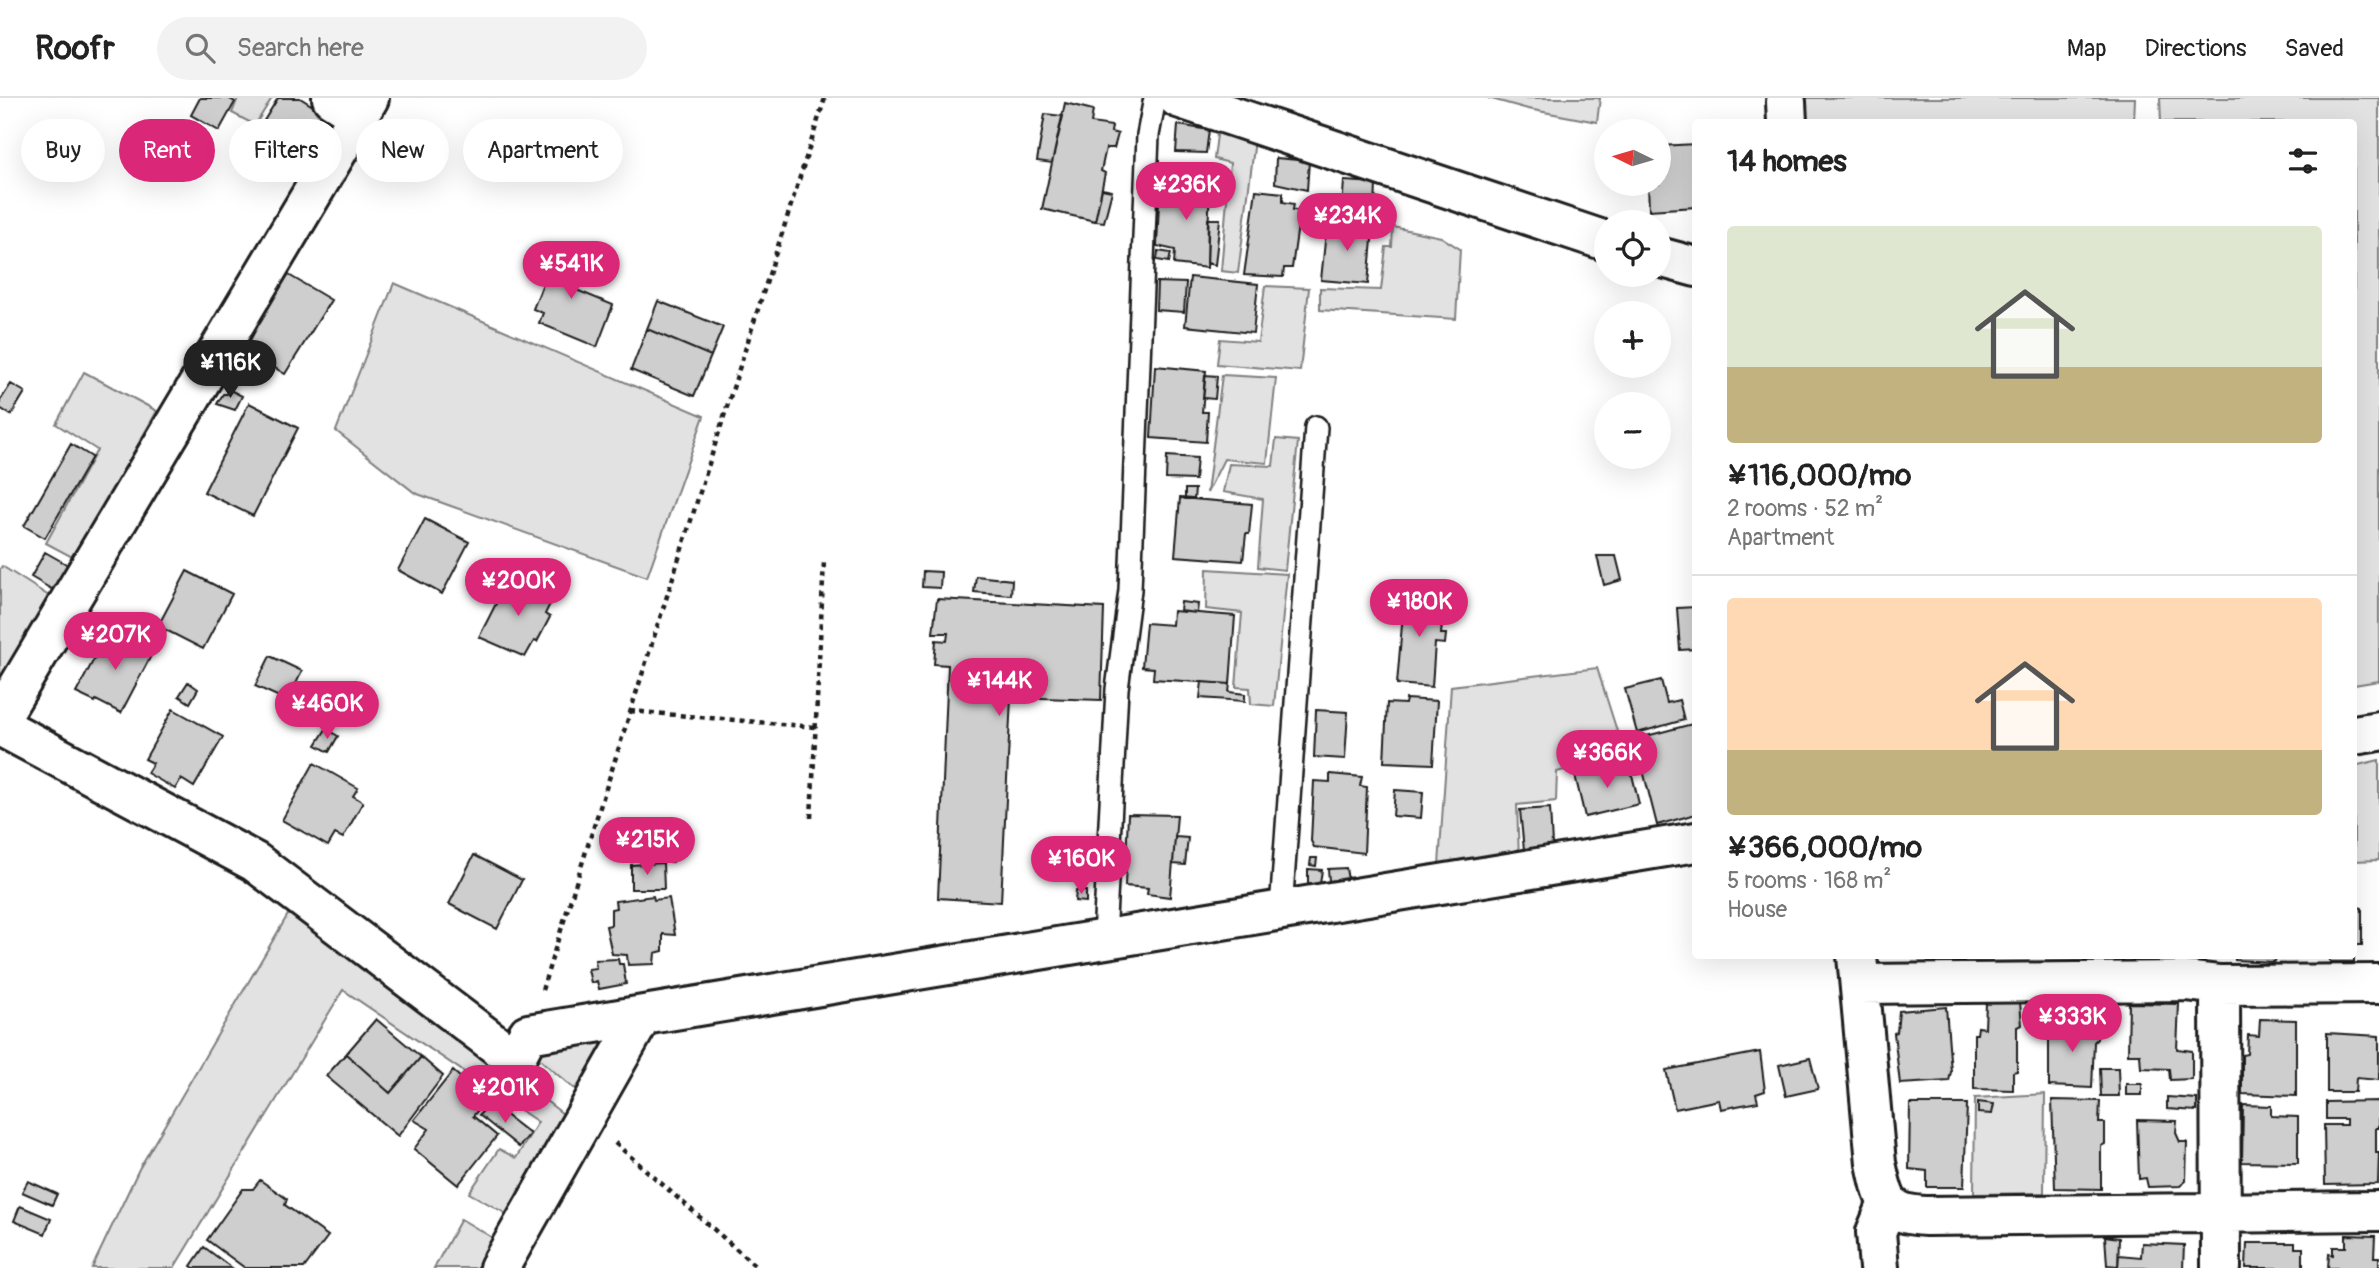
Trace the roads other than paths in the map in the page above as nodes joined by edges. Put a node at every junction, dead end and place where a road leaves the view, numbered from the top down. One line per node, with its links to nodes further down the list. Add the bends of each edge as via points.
1 (1155, 98): 14 (lane, via 1148,135 1129,590 1116,689)
2 (1178, 98): 4 (street)
3 (353, 104): 8 (street)
4 (1594, 237)
5 (1671, 260): 6 (street)
6 (1692, 266)
7 (1316, 427): 13 (lane)
8 (0, 718)
9 (0, 726): 18 (street, via 255,862 515,1059 528,1034)
10 (2379, 731): 11 (street)
11 (2357, 735)
12 (1692, 843): 13 (street)
13 (1281, 909): 14 (street)
14 (1104, 938): 18 (street)
15 (1858, 970): 17 (street); 19 (street, via 1876,1163)
16 (2379, 984): 17 (street)
17 (2220, 985): 21 (street)
18 (642, 1016): 22 (street)
19 (1888, 1203): 21 (street, via 1906,1215); 23 (street, via 1876,1232)
20 (2379, 1211): 21 (street)
21 (2221, 1213): 24 (street)
22 (499, 1268)
23 (1879, 1268)
24 (2221, 1268)

